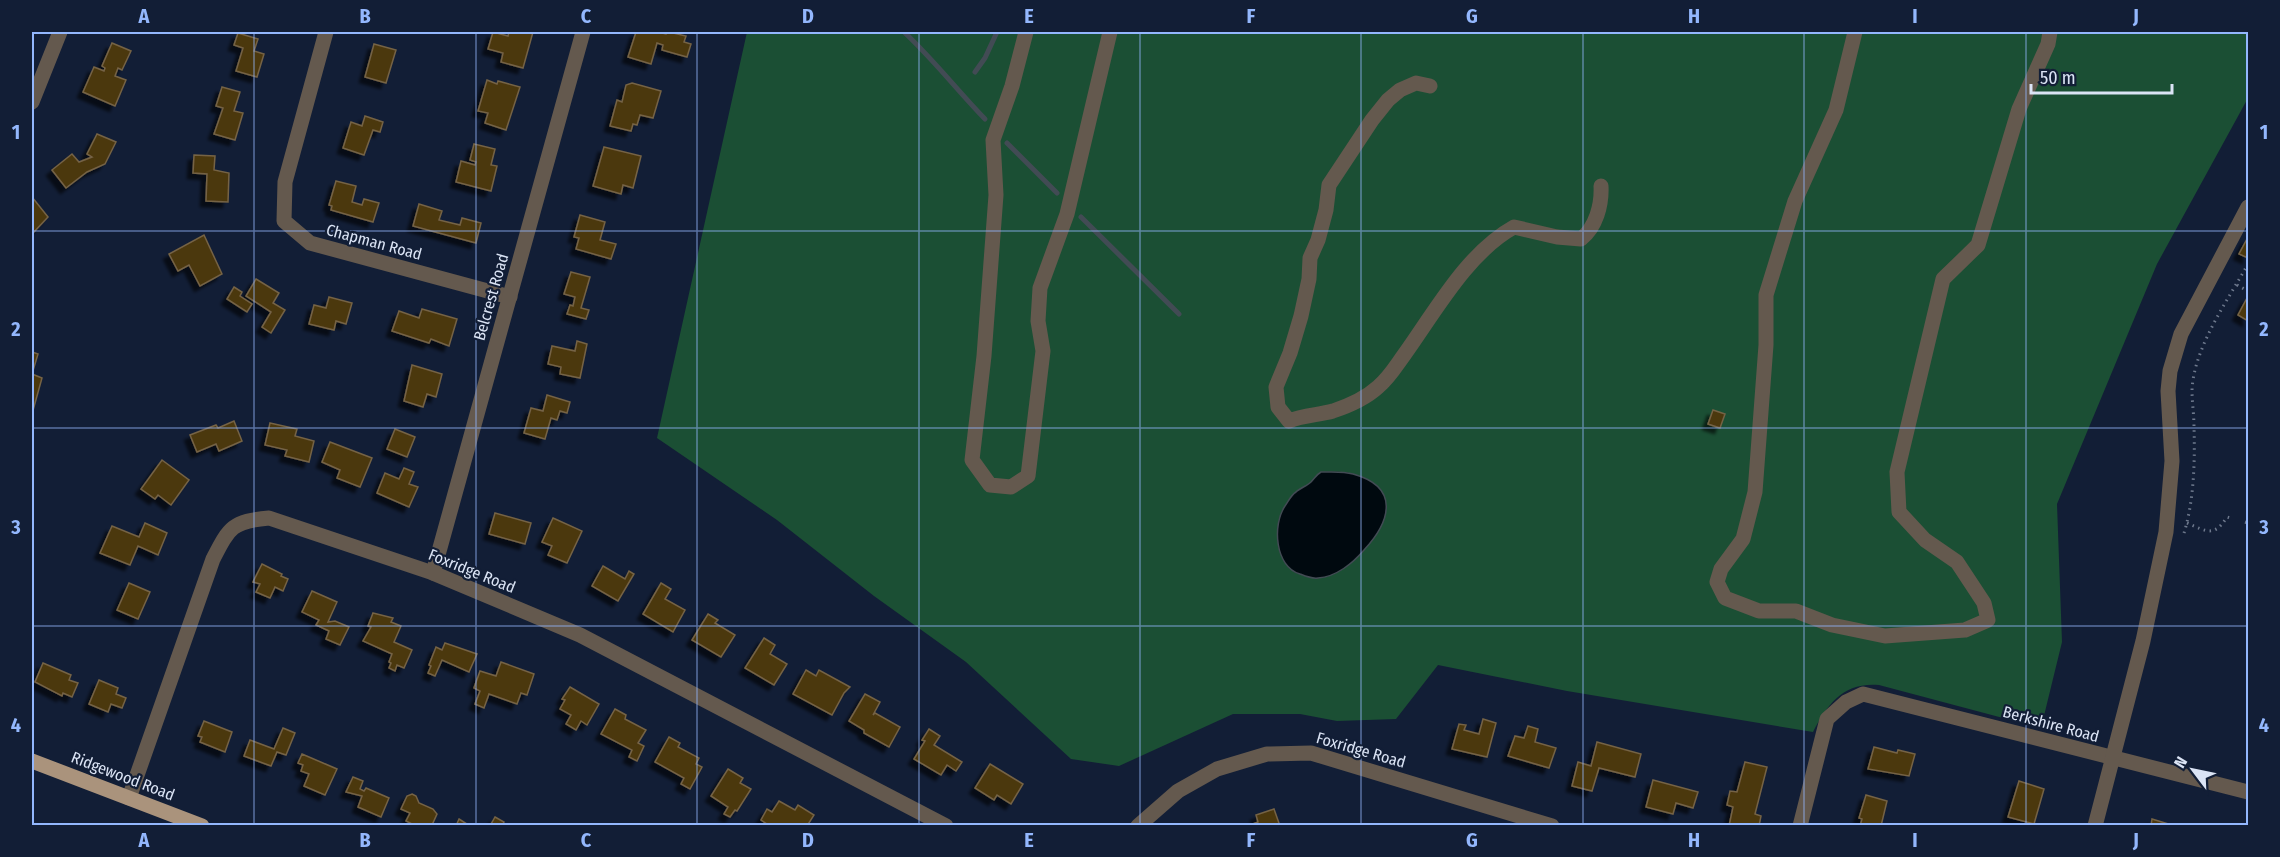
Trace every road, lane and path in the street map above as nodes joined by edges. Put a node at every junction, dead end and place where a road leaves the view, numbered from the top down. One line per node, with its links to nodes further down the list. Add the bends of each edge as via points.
1 (60, 32): 9 (street)
2 (326, 32): 15 (street, Chapman Road, via 285,182 284,221 310,243)
3 (584, 32): 15 (street, Belcrest Road)
4 (1026, 32): 5 (street, via 993,140 996,195 972,460 990,485 1011,487 1028,476 1043,351 1038,321 1040,288 1067,214)
5 (1110, 32)
6 (1855, 32): 7 (street, via 1836,110 1796,201 1766,295 1755,492 1743,539 1721,569 1717,582 1725,598 1759,610 1796,611 1832,626 1886,636 1965,630 1988,620 1984,603 1957,562 1925,540 1899,512 1897,472 1943,279 1978,245 2019,109)
7 (2050, 32)
8 (1430, 86): 10 (street, via 1416,83 1388,100 1329,185 1326,210 1310,258 1301,316 1276,387 1278,407 1289,421 1333,411 1378,388 1461,276 1506,231 1514,227 1581,239 1588,234 1597,216)
9 (32, 102)
10 (1601, 186)
11 (2248, 207): 18 (street, via 2181,334 2172,364 2168,391 2172,461 2166,532 2143,641)
12 (2248, 264): 13 (path)
13 (2237, 285): 14 (path); 16 (path, via 2205,344 2194,376 2194,444 2187,523 2212,531)
14 (2248, 291)
15 (510, 297): 17 (street, Belcrest Road)
16 (2230, 518)
17 (433, 573): 21 (street, Foxridge Road, via 269,518 249,520 228,530 213,559); 24 (street, Foxridge Road, via 580,635)
18 (2111, 758): 20 (street, Berkshire Road); 26 (street, Berkshire Road, via 1863,694 1846,702 1827,719); 27 (street)
19 (32, 761): 21 (main road, Ridgewood Road)
20 (2248, 792)
21 (129, 798): 23 (main road, Ridgewood Road)
22 (1543, 824): 25 (street, Foxridge Road, via 1311,753 1267,754 1217,769 1178,791)
23 (202, 825)
24 (946, 825)
25 (1138, 825)
26 (1800, 825)
27 (2095, 825)

